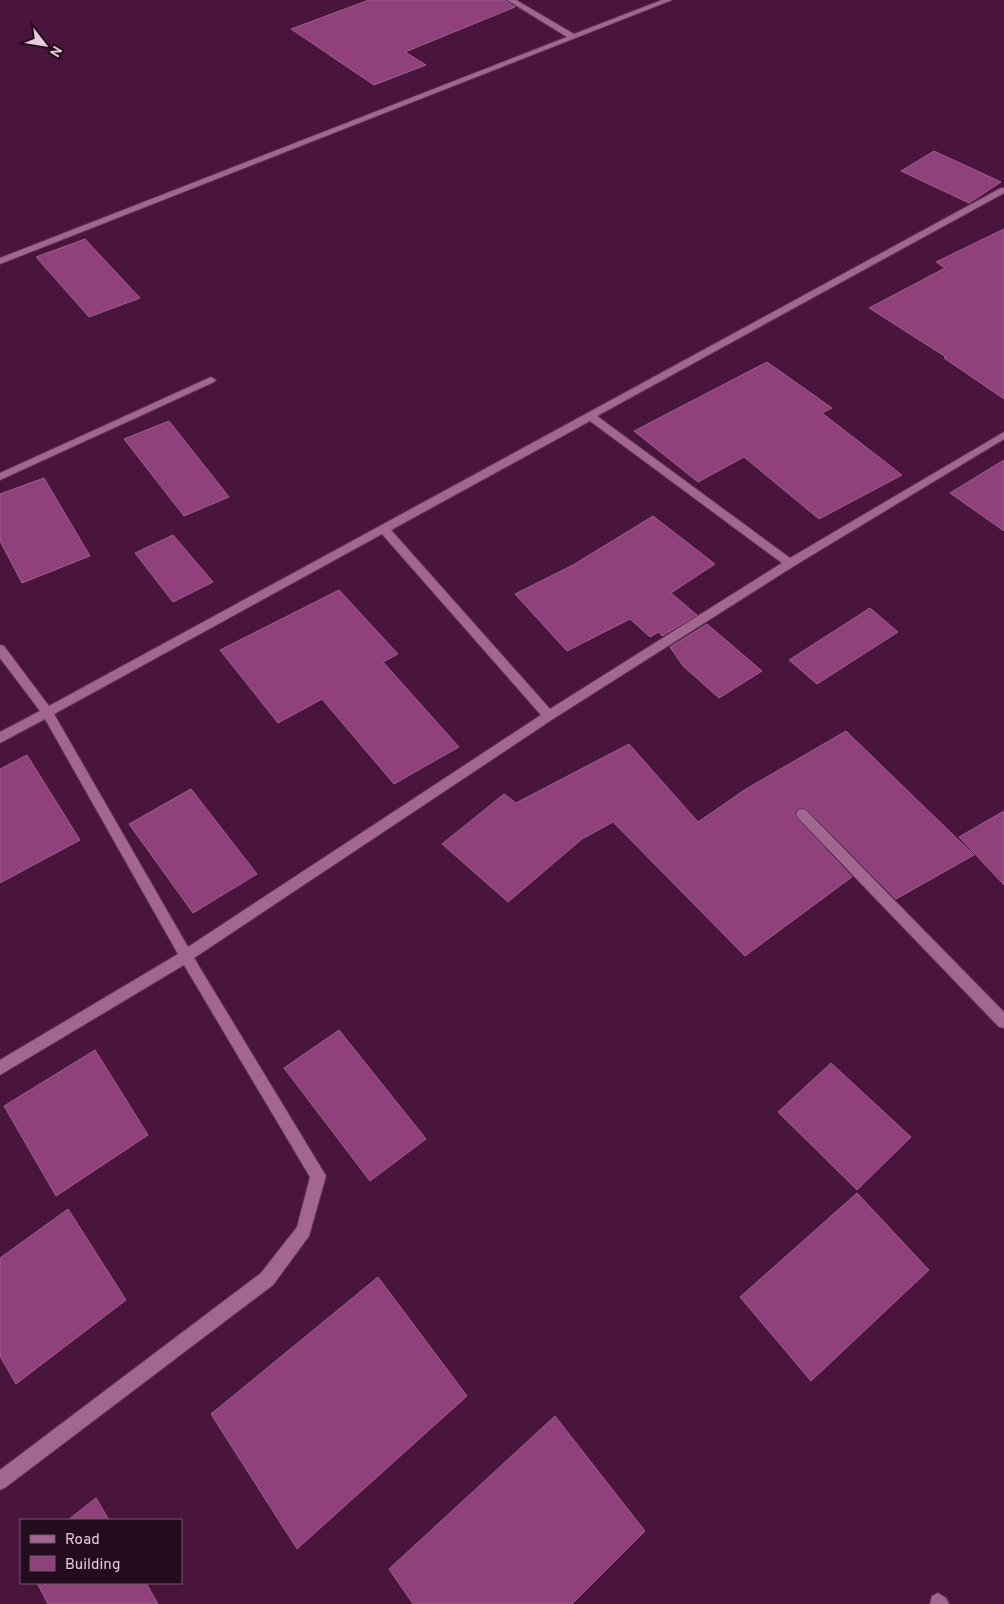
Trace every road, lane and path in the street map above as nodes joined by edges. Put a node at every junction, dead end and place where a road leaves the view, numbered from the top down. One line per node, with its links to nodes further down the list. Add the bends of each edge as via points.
1 (512, 0): 3 (street)
2 (668, 0): 3 (street)
3 (573, 37): 5 (street)
4 (1004, 190): 7 (street)
5 (0, 261)
6 (211, 380): 9 (street)
7 (590, 416): 10 (street); 11 (street)
8 (1004, 435): 11 (street)
9 (0, 477)
10 (383, 528): 13 (street); 14 (street)
11 (790, 563): 14 (street)
12 (0, 649): 13 (street)
13 (47, 712): 15 (street); 17 (street)
14 (549, 716): 17 (street)
15 (0, 738)
16 (802, 814): 18 (street)
17 (186, 956): 19 (street); 20 (street, via 318,1176 304,1231 267,1279)
18 (1004, 1022)
19 (0, 1068)
20 (0, 1481)

